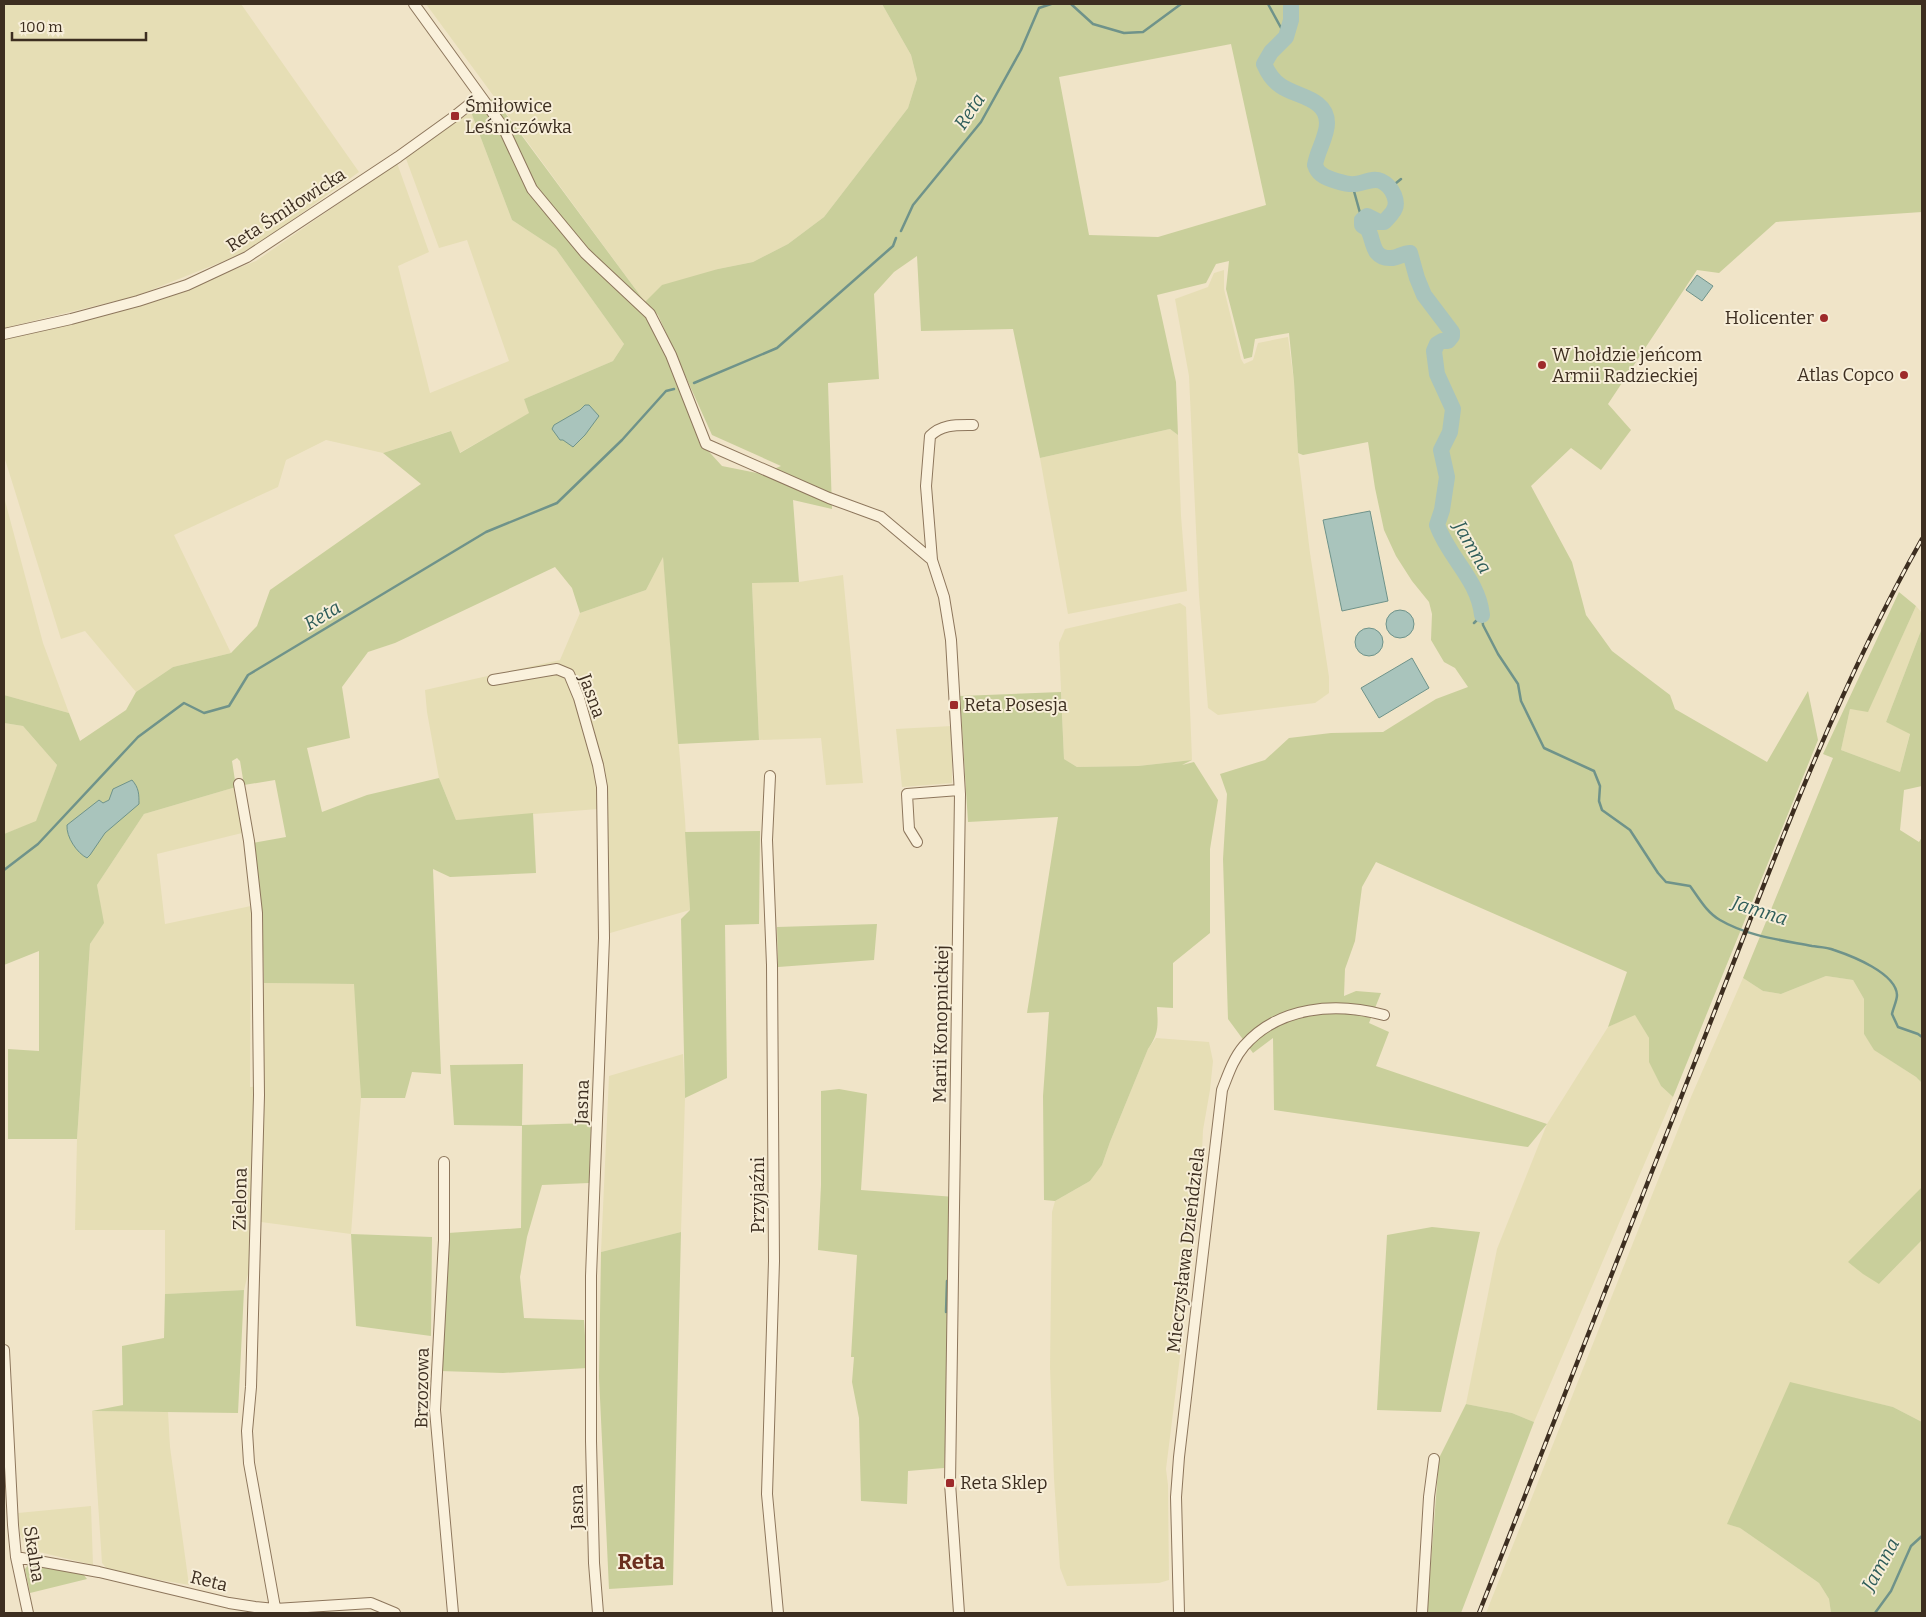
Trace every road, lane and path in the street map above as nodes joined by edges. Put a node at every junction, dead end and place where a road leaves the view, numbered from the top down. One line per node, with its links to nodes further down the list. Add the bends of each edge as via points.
1 (414, 4): 2 (street)
2 (480, 96): 3 (street, Reta Śmiłowicka, via 398,156 247,257 187,285 138,301); 5 (street, via 503,127 532,189 585,253 650,314 671,355 706,444 881,517)
3 (4, 334)
4 (973, 425): 5 (street, Marii Konopnickiej, via 945,426 930,436 926,486)
5 (932, 560): 9 (street, Marii Konopnickiej, via 944,597 951,640)
6 (493, 680): 20 (street, Jasna, via 557,669 569,674 582,707 602,787 604,947 591,1276 592,1478)
7 (770, 776): 21 (street, Przyjaźni, via 767,840 772,957 774,1261 767,1494)
8 (239, 784): 16 (street, Zielona, via 257,913 259,1095 247,1431)
9 (960, 790): 10 (street, via 907,794 909,829); 22 (street, Marii Konopnickiej, via 950,1482)
10 (917, 842)
11 (1384, 1015): 23 (street, Mieczysława Dzieńdziela, via 1368,1010 1332,1008 1287,1016 1265,1028 1245,1046 1232,1064 1222,1090 1179,1457 1176,1497)
12 (444, 1162): 19 (street, Brzozowa, via 444,1240 435,1410)
13 (4, 1350): 15 (street, Skalna)
14 (1434, 1459): 24 (street)
15 (16, 1556): 16 (street, Reta); 17 (street, Skalna)
16 (276, 1611): 18 (street, Reta, via 371,1603)
17 (28, 1613)
18 (395, 1613)
19 (453, 1613)
20 (598, 1613)
21 (778, 1613)
22 (959, 1613)
23 (1179, 1613)
24 (1422, 1613)

